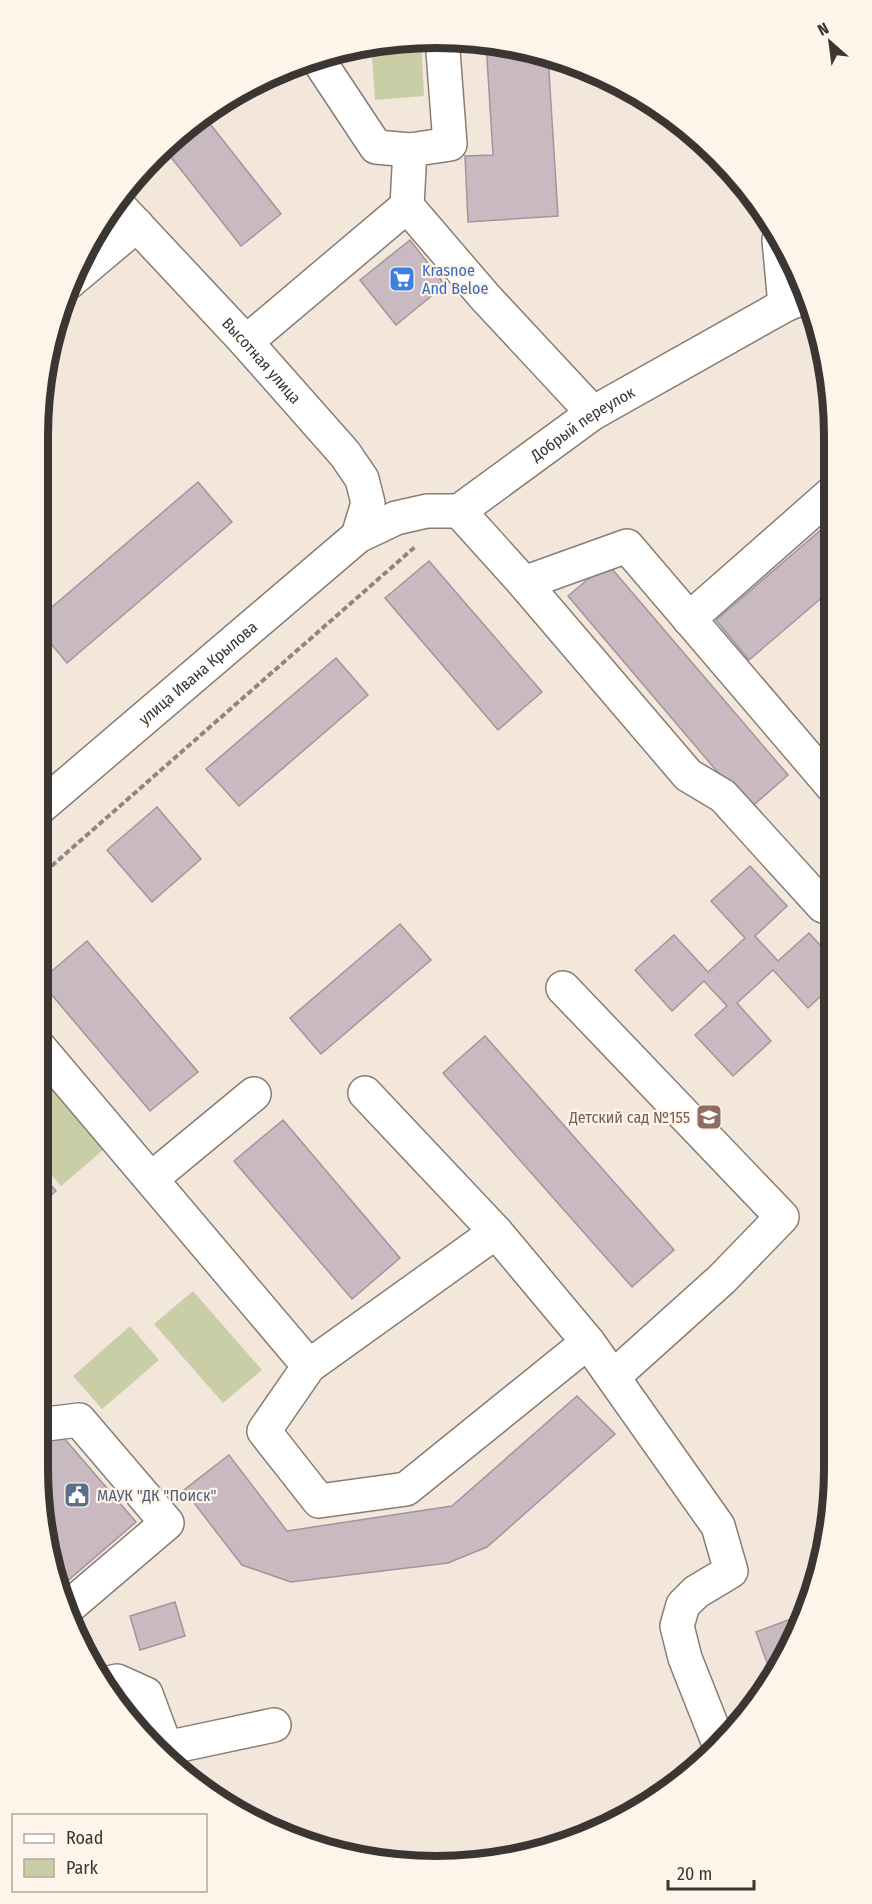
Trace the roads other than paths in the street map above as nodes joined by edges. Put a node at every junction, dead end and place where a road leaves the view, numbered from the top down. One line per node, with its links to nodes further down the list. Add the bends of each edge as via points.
1 (443, 48): 3 (street, via 450,144)
2 (322, 65): 3 (street, via 376,147)
3 (410, 150): 4 (street)
4 (407, 206): 9 (street); 10 (street)
5 (126, 213): 6 (street); 9 (street, Высотная улица)
6 (96, 249)
7 (790, 278): 8 (street)
8 (796, 300): 10 (street, Добрый переулок)
9 (246, 342): 13 (street, Высотная улица, via 362,478 368,503)
10 (593, 413): 12 (street, Добрый переулок)
11 (824, 500): 15 (street)
12 (459, 511): 13 (street, via 427,511 396,518); 14 (street)
13 (358, 536): 17 (street, улица Ивана Крылова)
14 (524, 583): 15 (street, via 627,546); 18 (street, via 688,775 723,796)
15 (689, 619): 16 (street)
16 (824, 777)
17 (48, 800)
18 (824, 906)
19 (562, 988): 27 (street, via 782,1217 722,1279)
20 (48, 1058): 23 (street)
21 (365, 1093): 24 (street)
22 (254, 1094): 23 (street)
23 (151, 1179): 26 (street)
24 (496, 1232): 25 (street); 26 (street)
25 (588, 1342): 26 (street, via 406,1489 319,1501 264,1431); 27 (street)
26 (309, 1365)
27 (613, 1377): 32 (street, via 717,1526 731,1571 696,1592 683,1605 677,1626 685,1658)
28 (48, 1424): 29 (street, via 79,1420 167,1523)
29 (73, 1603)
30 (112, 1682): 33 (street, via 146,1694)
31 (274, 1725): 34 (street)
32 (716, 1736)
33 (165, 1745)
34 (168, 1748)

